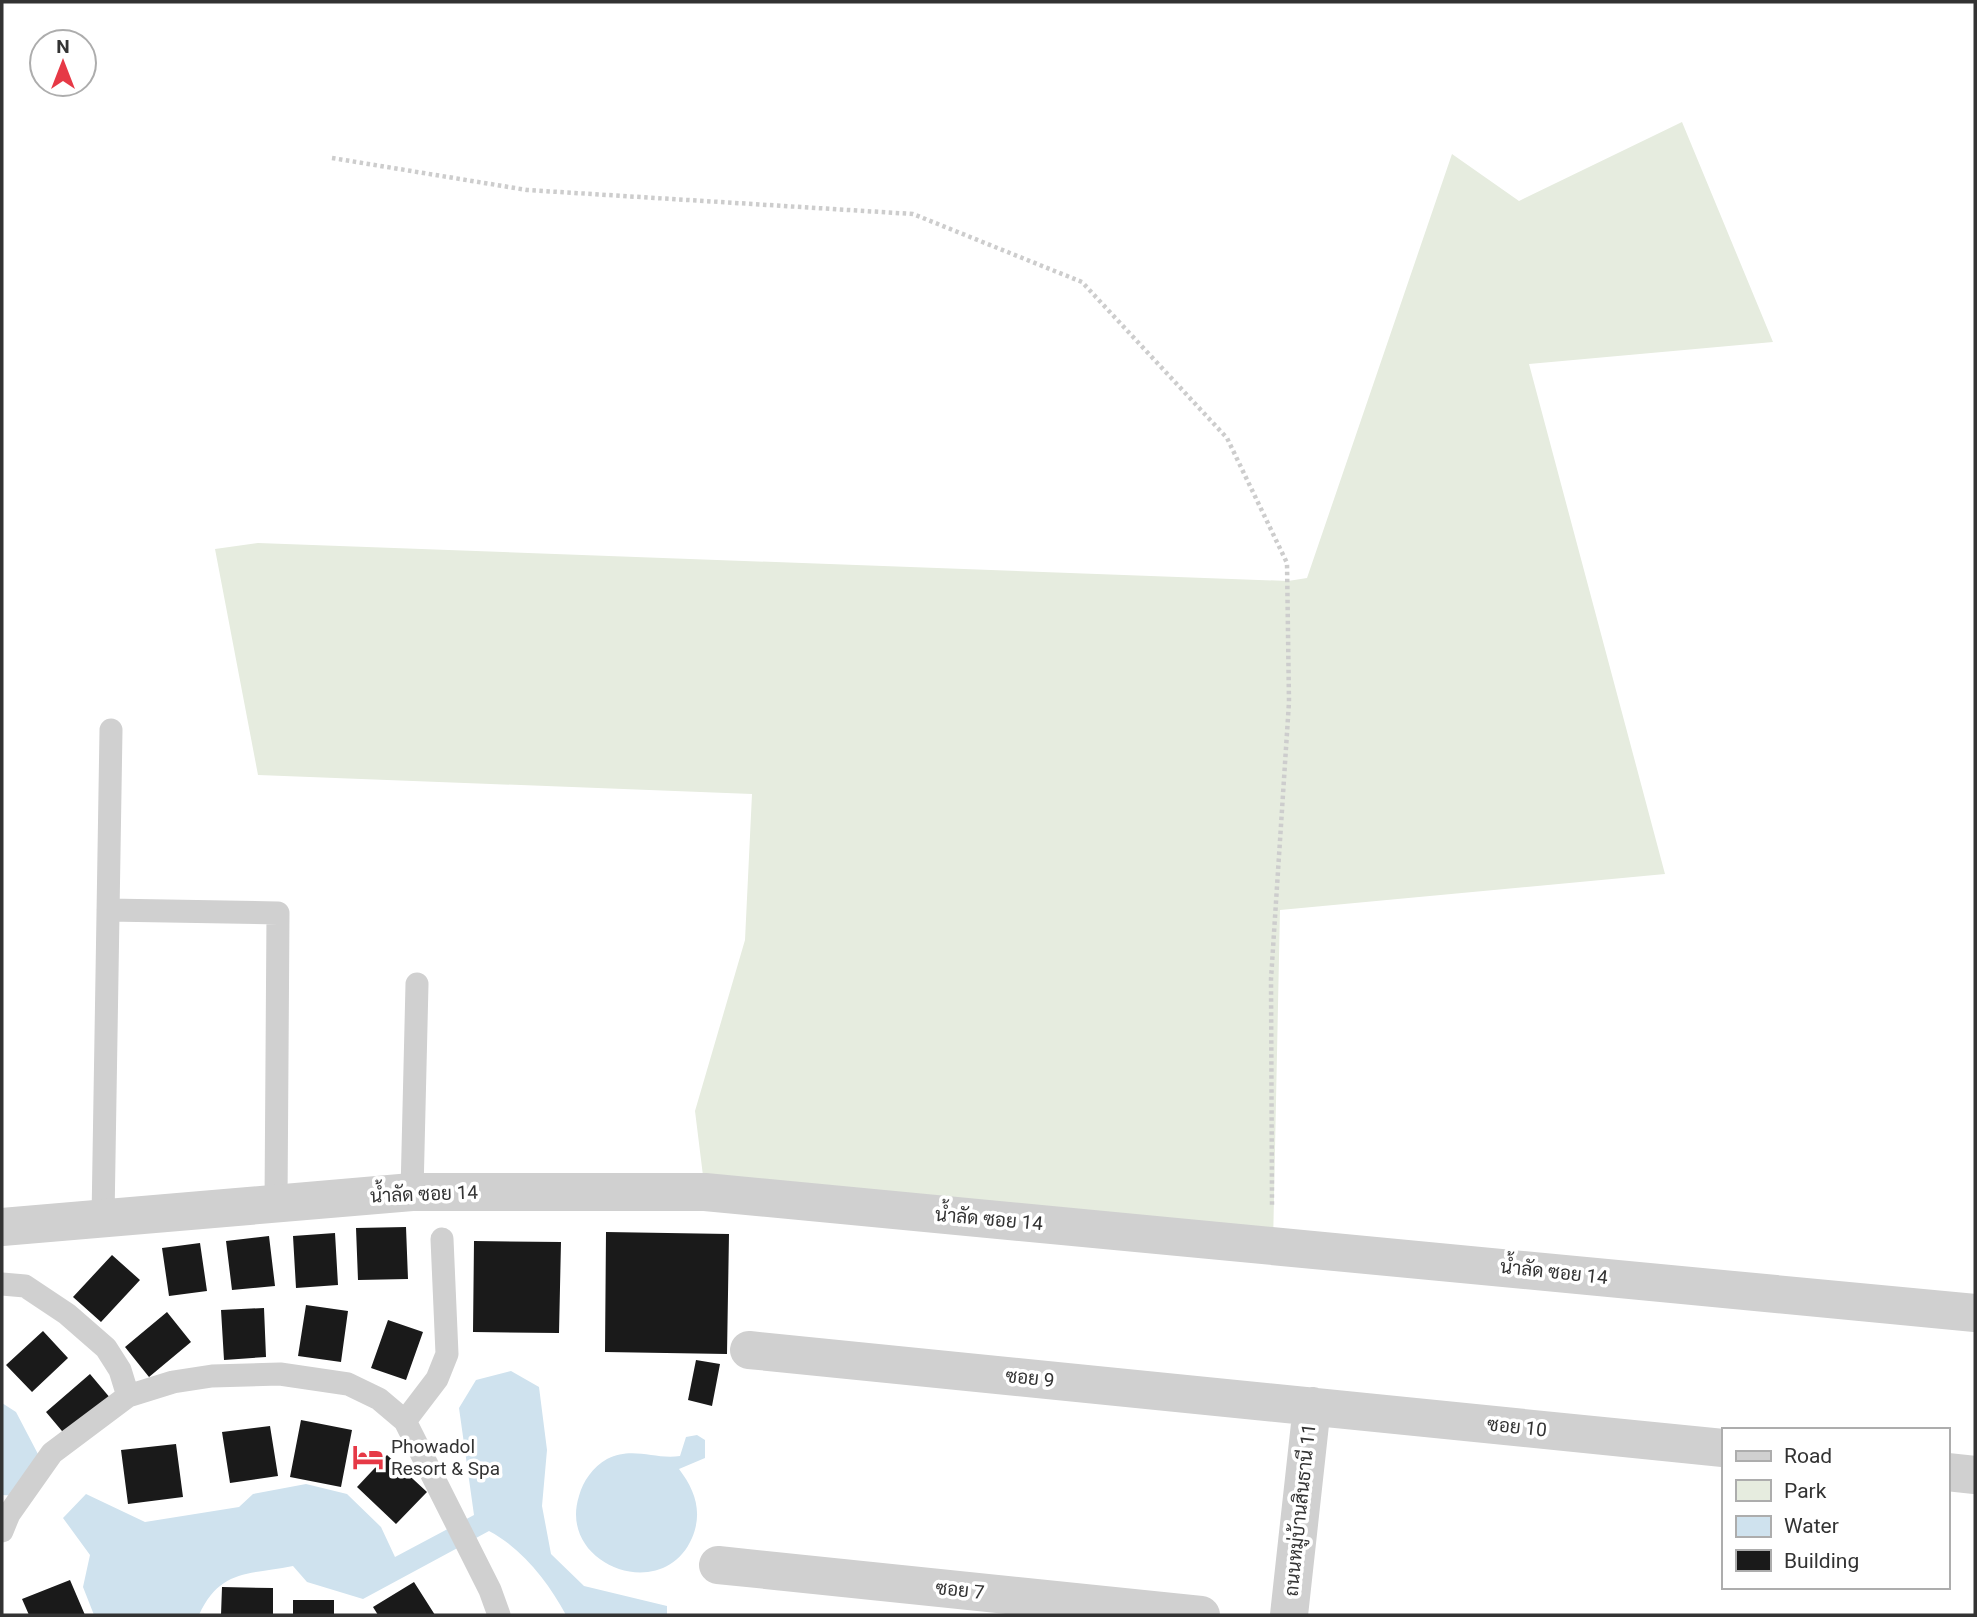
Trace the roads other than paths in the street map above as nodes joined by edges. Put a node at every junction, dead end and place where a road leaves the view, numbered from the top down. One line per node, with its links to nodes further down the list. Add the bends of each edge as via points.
1 (111, 730): 2 (lane)
2 (108, 910): 5 (lane, via 278,913); 6 (lane)
3 (417, 984): 4 (lane)
4 (412, 1192): 5 (street, น้ำลัด ซอย 14); 10 (street, น้ำลัด ซอย 14, via 705,1192)
5 (276, 1204): 6 (street, น้ำลัด ซอย 14)
6 (103, 1219): 7 (street, น้ำลัด ซอย 14)
7 (2, 1227)
8 (442, 1239): 14 (lane, via 447,1354 437,1379)
9 (2, 1284): 12 (lane, via 25,1286 106,1348 120,1370)
10 (1975, 1313)
11 (749, 1350): 13 (street, ซอย 9)
12 (128, 1396): 14 (lane, via 212,1376 280,1374 348,1384 379,1399); 18 (lane, via 52,1453)
13 (1312, 1406): 15 (street, ซอย 10); 22 (street, ถนนหมู่บ้านสินธานี 11)
14 (405, 1421): 20 (lane)
15 (1722, 1448)
16 (1949, 1472): 17 (street)
17 (1975, 1475)
18 (2, 1531)
19 (718, 1565): 21 (street, ซอย 7)
20 (499, 1615)
21 (1201, 1615)
22 (1289, 1615)

